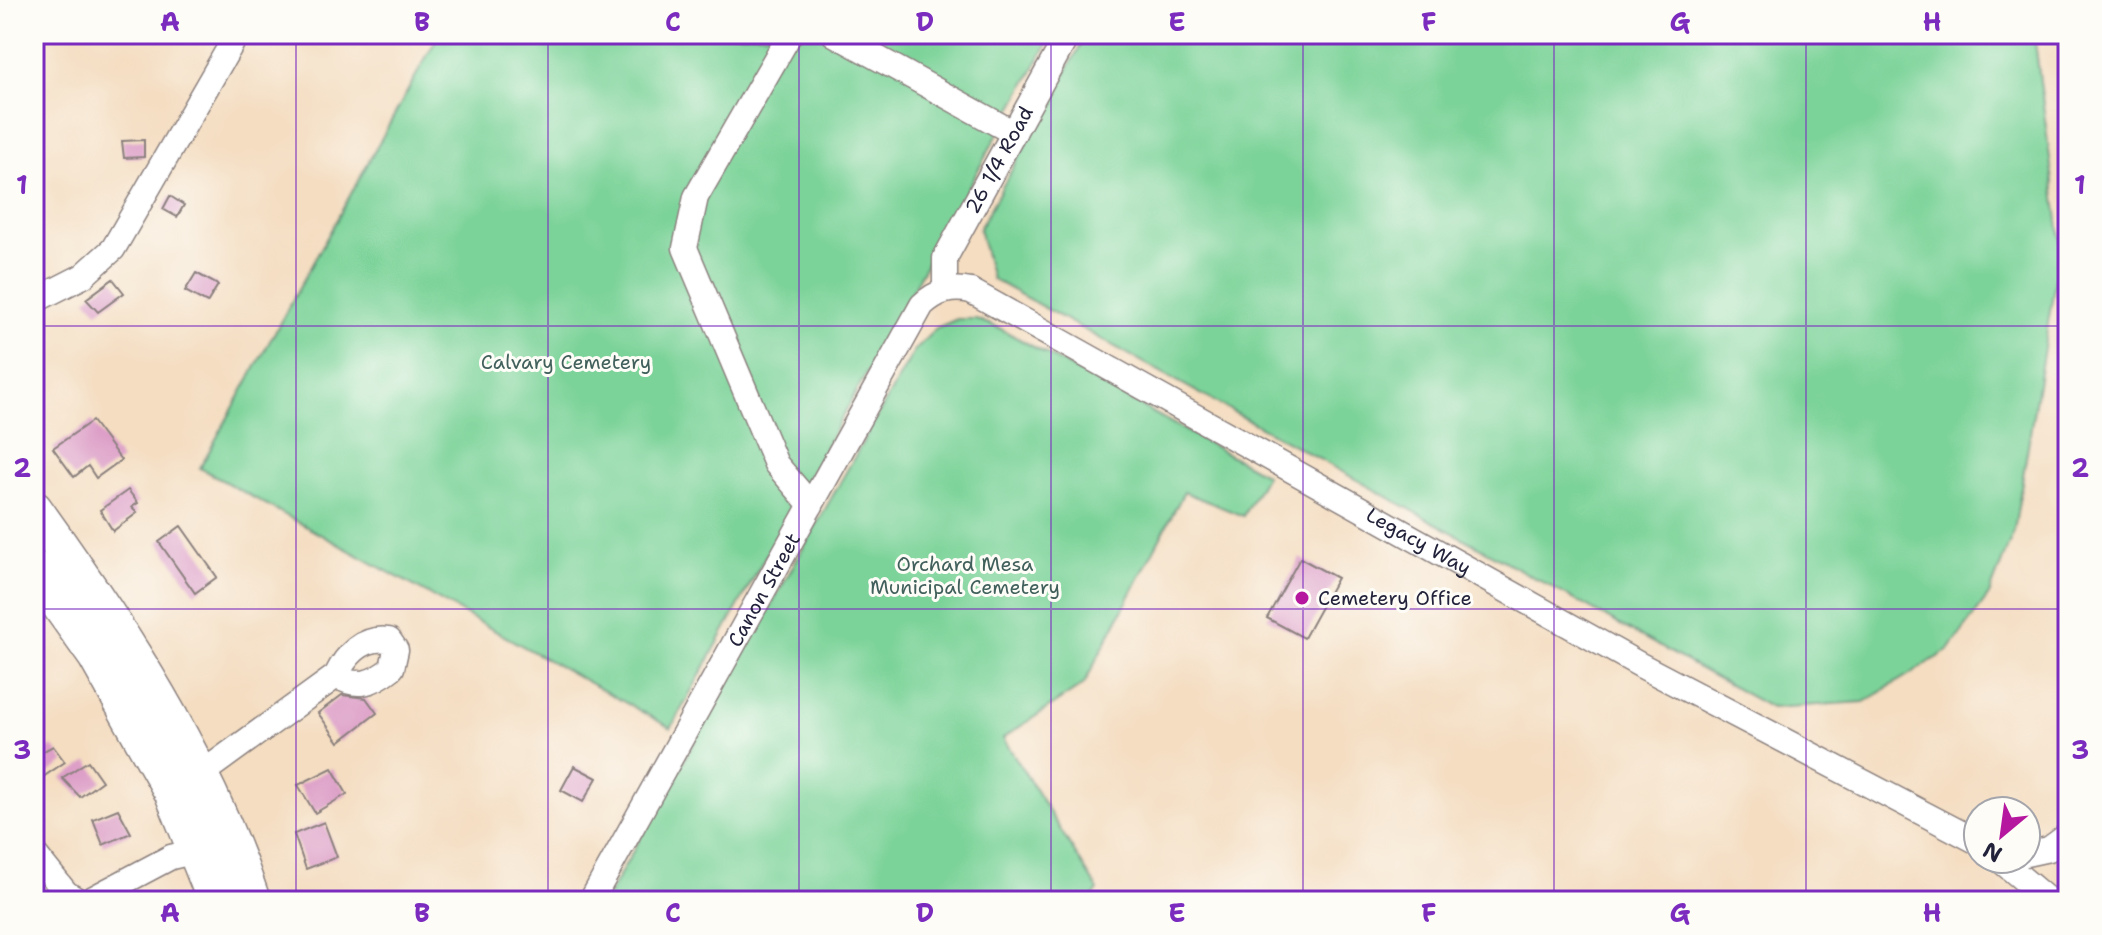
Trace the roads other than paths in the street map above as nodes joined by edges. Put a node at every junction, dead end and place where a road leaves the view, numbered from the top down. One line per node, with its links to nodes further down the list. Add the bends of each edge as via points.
1 (232, 34): 7 (street, via 232,43 113,249 83,276)
2 (790, 34): 8 (street, via 696,197 685,248 776,464)
3 (834, 34): 5 (street)
4 (1068, 34): 5 (street, 26 1/4 Road)
5 (1014, 133): 6 (street, 26 1/4 Road, via 945,258)
6 (945, 290): 8 (street, Canon Street, via 922,305); 14 (street, Legacy Way, via 971,291 1642,666)
7 (34, 301)
8 (811, 505): 24 (street, Canon Street)
9 (34, 509): 11 (highway)
10 (34, 569): 11 (highway)
11 (110, 647): 13 (highway); 16 (highway)
12 (336, 676): 13 (street)
13 (201, 774): 20 (highway)
14 (1962, 834)
15 (2068, 835): 17 (street)
16 (196, 851): 20 (highway); 23 (street, via 171,857)
17 (2042, 851)
18 (34, 853): 22 (street, via 66,893)
19 (2017, 875): 21 (street)
20 (239, 898)
21 (2044, 899)
22 (79, 901)
23 (88, 901)
24 (591, 901)

